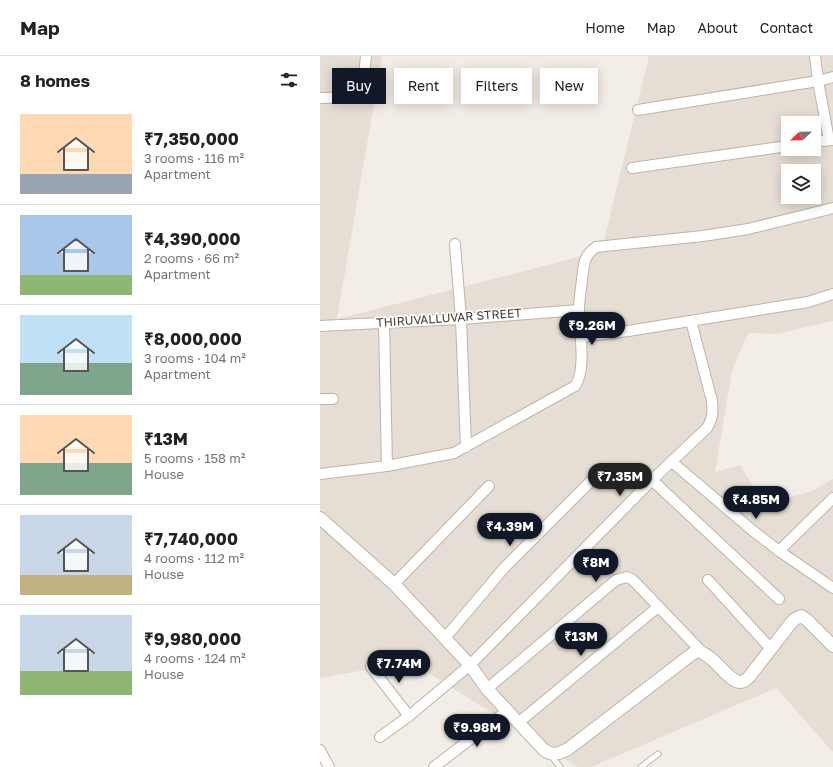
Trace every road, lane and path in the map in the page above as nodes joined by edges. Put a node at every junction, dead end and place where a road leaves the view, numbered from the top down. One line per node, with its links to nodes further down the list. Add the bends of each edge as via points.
1 (366, 56): 5 (street, via 362,97)
2 (815, 56): 4 (street)
3 (833, 77): 4 (street)
4 (818, 81): 6 (street); 7 (street)
5 (322, 98)
6 (638, 110)
7 (831, 140): 8 (street)
8 (821, 141)
9 (781, 147): 10 (street)
10 (632, 168)
11 (833, 208): 14 (street, via 748,229 596,247 587,254 584,263)
12 (455, 244): 15 (street)
13 (833, 294): 16 (street, via 808,302)
14 (579, 310): 15 (street, THIRUVALLUVAR STREET); 19 (street)
15 (460, 319): 17 (street, THIRUVALLUVAR STREET); 22 (street)
16 (691, 321): 19 (street); 23 (street, via 714,412 707,428)
17 (384, 322): 18 (street, THIRUVALLUVAR STREET); 24 (street)
18 (320, 326)
19 (581, 337): 22 (street, via 580,377 575,386)
20 (320, 399): 21 (street)
21 (333, 399)
22 (466, 447): 24 (street, via 434,458)
23 (672, 462): 27 (street); 31 (street)
24 (387, 466): 25 (street)
25 (320, 474)
26 (597, 475): 37 (street, via 505,567)
27 (652, 480): 35 (street); 41 (street)
28 (489, 486): 33 (street)
29 (833, 498): 31 (street)
30 (320, 518): 33 (street)
31 (778, 551): 34 (street)
32 (708, 580): 39 (street)
33 (394, 584): 37 (street)
34 (833, 588)
35 (779, 599)
36 (658, 607): 40 (street); 43 (street, via 633,580 627,577 616,580); 46 (street)
37 (445, 638): 41 (street)
38 (833, 646): 39 (street, via 801,616 795,619)
39 (771, 649): 40 (street, via 749,677 740,682)
40 (702, 652): 49 (street, via 696,651 568,749 560,754)
41 (470, 665): 43 (street); 45 (street)
42 (371, 667): 45 (street)
43 (487, 689): 44 (street)
44 (507, 711): 46 (street); 52 (street)
45 (409, 716): 47 (street)
46 (518, 723): 49 (street)
47 (380, 737)
48 (320, 750): 51 (street)
49 (549, 754): 53 (lane)
50 (658, 754): 54 (lane)
51 (329, 767)
52 (434, 767)
53 (560, 767)
54 (641, 767)

